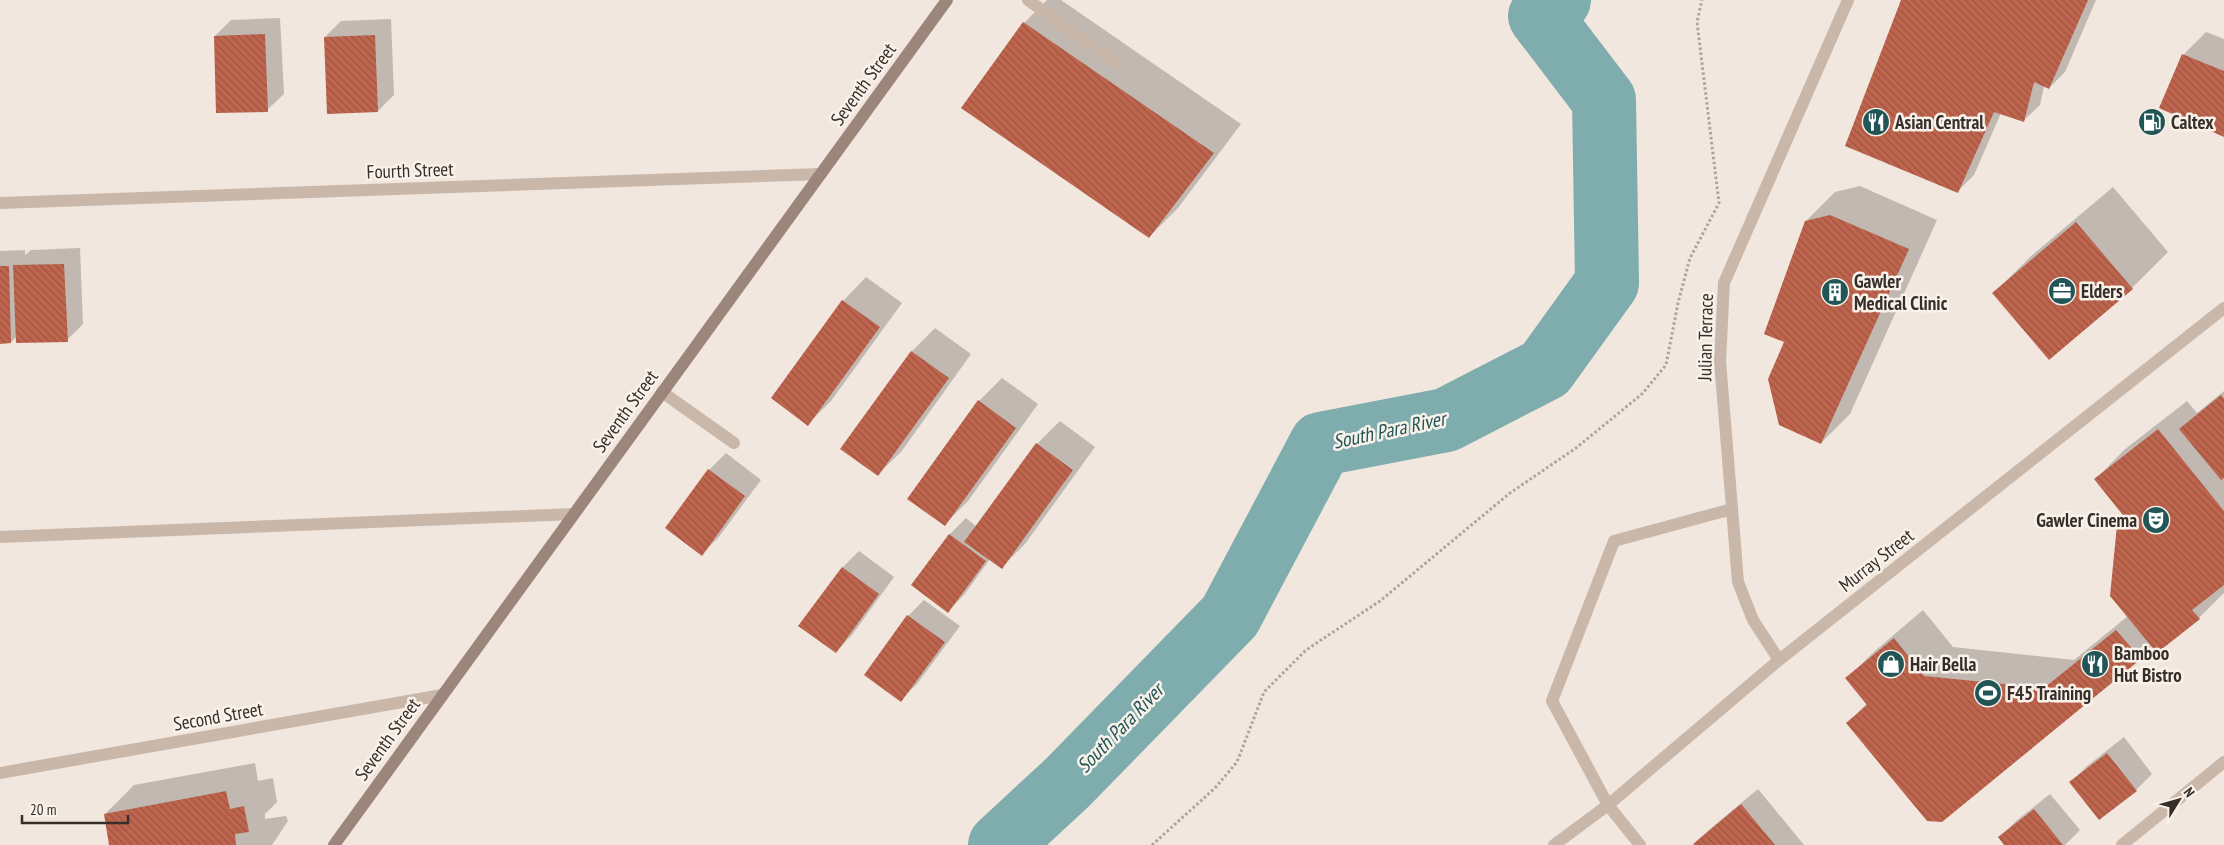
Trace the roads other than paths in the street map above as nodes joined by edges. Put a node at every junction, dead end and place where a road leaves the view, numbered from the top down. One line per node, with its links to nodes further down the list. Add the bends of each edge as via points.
1 (947, 0): 5 (main road, Seventh Street)
2 (1028, 0): 4 (street)
3 (1848, 0): 10 (street, Julian Terrace, via 1724,283 1720,361)
4 (1118, 64)
5 (821, 174): 6 (street, Fourth Street); 8 (main road, Seventh Street)
6 (0, 203)
7 (2224, 308): 13 (street, Murray Street)
8 (662, 392): 9 (street); 11 (main road, Seventh Street)
9 (734, 443)
10 (1732, 509): 13 (street, Julian Terrace, via 1738,582 1753,620); 17 (street, via 1614,542 1552,701)
11 (574, 514): 12 (street); 14 (main road, Seventh Street)
12 (0, 537)
13 (1779, 660): 17 (street, Murray Street)
14 (442, 695): 16 (street, Second Street); 18 (main road, Seventh Street)
15 (2224, 762): 21 (street)
16 (0, 773)
17 (1608, 805): 19 (street, Murray Street); 20 (street)
18 (334, 845)
19 (1554, 845)
20 (1640, 845)
21 (2122, 845)

